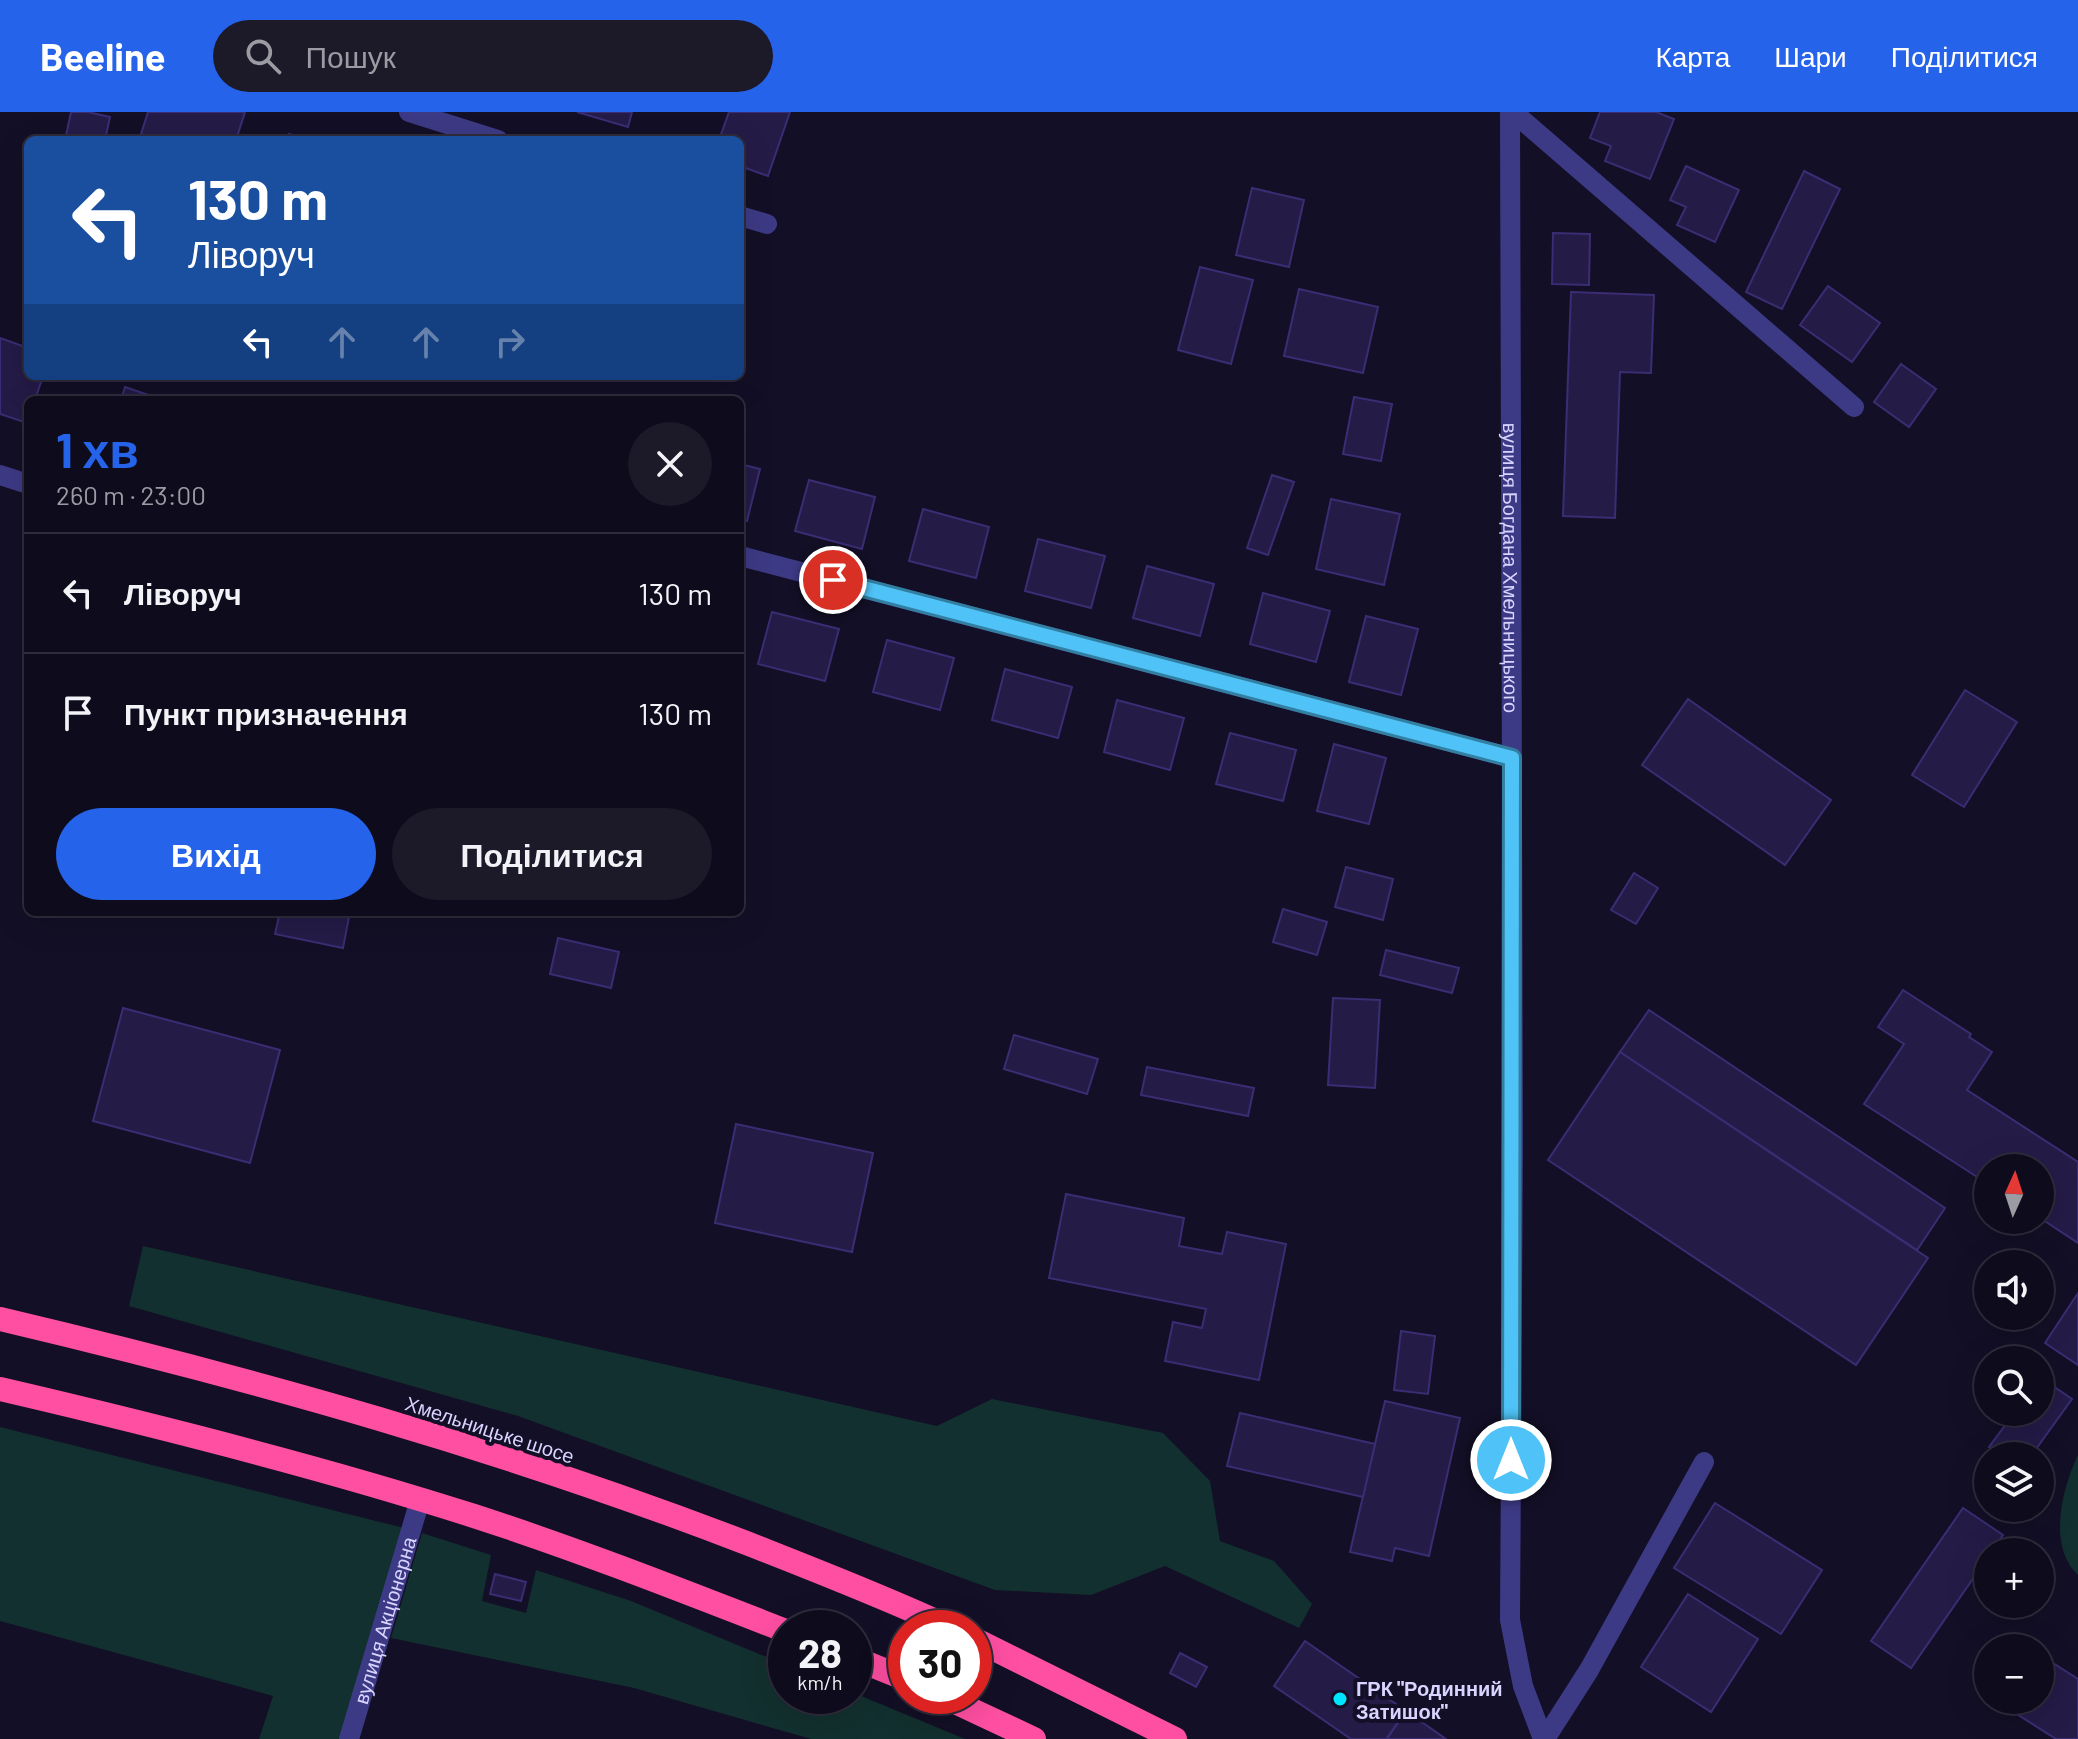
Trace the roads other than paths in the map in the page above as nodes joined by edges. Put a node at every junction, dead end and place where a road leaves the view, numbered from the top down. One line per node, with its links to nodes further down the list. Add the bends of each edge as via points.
1 (409, 112): 3 (street)
2 (1512, 112): 6 (street); 10 (street, вулиця Богдана Хмельницького)
3 (485, 136)
4 (744, 217): 5 (street)
5 (767, 224)
6 (1854, 407)
7 (0, 475): 8 (street)
8 (24, 483)
9 (744, 557): 10 (street)
10 (1512, 758): 22 (street, вулиця Богдана Хмельницького, via 1510,1620 1523,1686)
11 (0, 1319): 15 (highway, Хмельницьке шосе, via 286,1391 495,1453 676,1516)
12 (0, 1389): 14 (highway)
13 (1704, 1462): 22 (street, via 1589,1670)
14 (420, 1500): 16 (highway); 19 (street, вулиця Акціонерна)
15 (908, 1610)
16 (768, 1624)
17 (992, 1648): 21 (highway)
18 (981, 1714): 20 (highway)
19 (349, 1739)
20 (1034, 1739)
21 (1175, 1739)
22 (1544, 1739)

